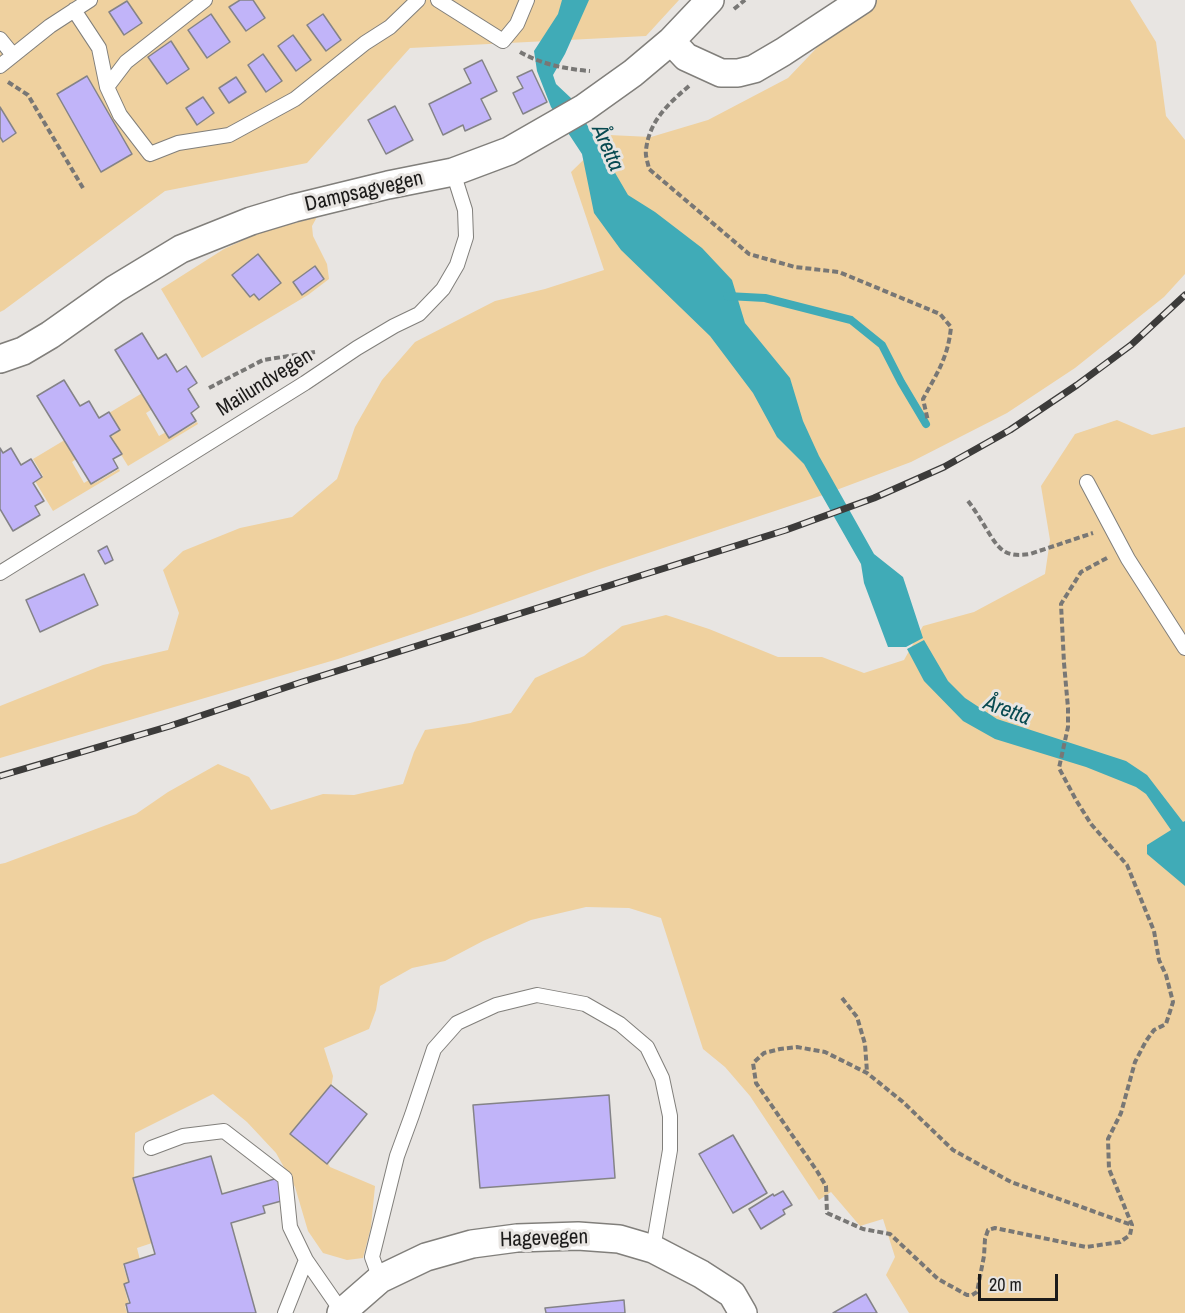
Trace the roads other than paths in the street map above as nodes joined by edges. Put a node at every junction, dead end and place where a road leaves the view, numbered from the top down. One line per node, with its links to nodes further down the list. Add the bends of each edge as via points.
1 (90, 0): 8 (lane)
2 (205, 0): 13 (lane, via 126,62)
3 (418, 0): 13 (lane, via 390,27 295,99 229,135 178,143 150,154 120,115)
4 (438, 0): 5 (lane, via 503,41 517,24)
5 (527, 0)
6 (710, 0): 10 (street, Dampsagvegen)
7 (862, 0): 10 (street, via 754,69 721,73)
8 (74, 10): 11 (lane); 13 (lane, via 99,48)
9 (0, 39): 11 (lane)
10 (679, 49): 14 (street, Dampsagvegen, via 633,73 558,124 508,151)
11 (13, 55): 12 (lane)
12 (0, 66)
13 (107, 87)
14 (453, 172): 15 (street, Dampsagvegen, via 294,208 181,249 50,335); 17 (lane, Mailundvegen, via 465,210 465,237 457,265 443,289 419,314 357,348)
15 (0, 359)
16 (1087, 482): 18 (lane, via 1123,549)
17 (0, 573)
18 (1185, 648)
19 (152, 1148): 21 (lane, via 183,1136 224,1131 285,1178 290,1227)
20 (653, 1249): 22 (street, Hagevegen, via 619,1239 517,1238 471,1244 426,1257); 22 (lane, via 670,1150 670,1116 662,1078 647,1047 620,1024 585,1004 537,995 496,1005 457,1023 434,1049 397,1156 372,1257); 25 (street, Hagevegen, via 732,1294)
21 (306, 1260): 23 (lane); 24 (lane)
22 (380, 1279): 23 (street, Hagevegen)
23 (342, 1312)
24 (285, 1313)
25 (743, 1313)

